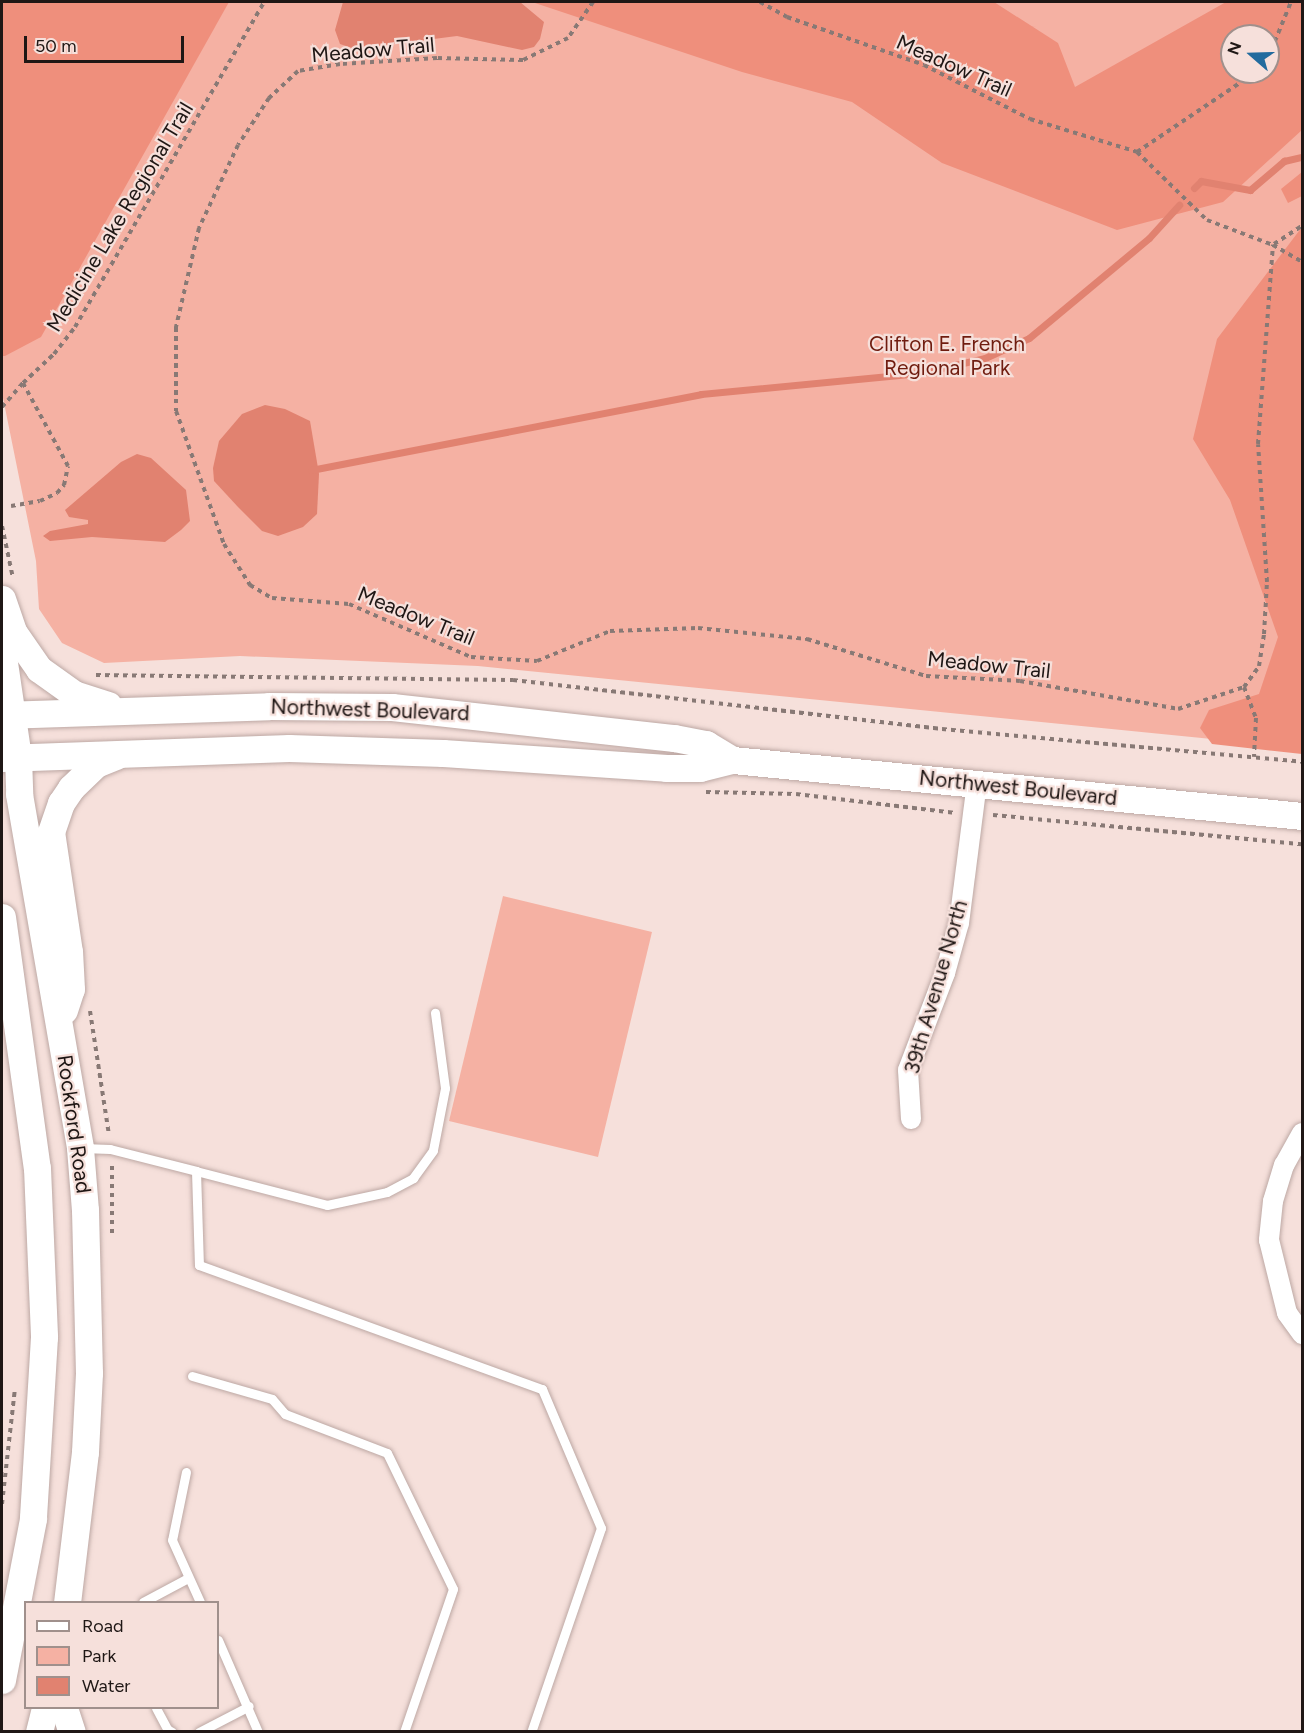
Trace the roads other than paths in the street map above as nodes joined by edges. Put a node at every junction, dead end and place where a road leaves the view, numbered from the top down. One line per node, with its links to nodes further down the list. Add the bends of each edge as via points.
1 (2, 599): 3 (main road, via 14,633 39,669 74,694)
2 (2, 649): 4 (main road, Rockford Road)
3 (124, 710): 4 (main road, Northwest Boulevard); 7 (main road, Northwest Boulevard, via 269,706 451,712 674,738 706,744)
4 (7, 715): 6 (main road, Rockford Road)
5 (131, 753): 6 (main road, Northwest Boulevard); 7 (main road, Northwest Boulevard, via 347,749 700,768); 12 (main road, via 107,759 81,776 54,819 51,832 71,989)
6 (10, 758): 12 (main road, Rockford Road)
7 (733, 760): 8 (main road, Northwest Boulevard)
8 (977, 783): 9 (main road, Northwest Boulevard); 13 (street, 39th Avenue North, via 959,923 945,973 908,1070)
9 (1302, 816)
10 (2, 917): 20 (main road, Rockford Road, via 30,1098 41,1221 44,1337)
11 (435, 1013): 16 (lane, via 445,1088 433,1150 413,1178 387,1192 327,1205)
12 (60, 1022): 15 (main road, Rockford Road)
13 (912, 1119)
14 (1302, 1133): 17 (street, via 1284,1165 1273,1201 1269,1240 1287,1313)
15 (80, 1148): 16 (lane, via 110,1149); 23 (main road, Rockford Road, via 89,1265 89,1373 84,1463)
16 (196, 1171): 38 (lane, via 199,1265 542,1389 601,1528)
17 (1302, 1334)
18 (192, 1376): 37 (lane, via 272,1399 285,1414 387,1454 453,1589)
19 (186, 1472): 21 (lane, via 172,1540)
20 (33, 1519): 22 (main road, via 10,1552); 27 (main road, Rockford Road)
21 (188, 1578): 24 (lane); 25 (lane)
22 (2, 1588)
23 (68, 1601)
24 (145, 1601)
25 (200, 1601)
26 (219, 1642): 28 (lane)
27 (2, 1680)
28 (249, 1706): 35 (lane); 36 (lane)
29 (44, 1709): 32 (main road)
30 (65, 1709): 33 (main road)
31 (157, 1709): 34 (lane, via 166,1730)
32 (39, 1731)
33 (72, 1731)
34 (172, 1731)
35 (199, 1731)
36 (258, 1731)
37 (404, 1731)
38 (531, 1731)

